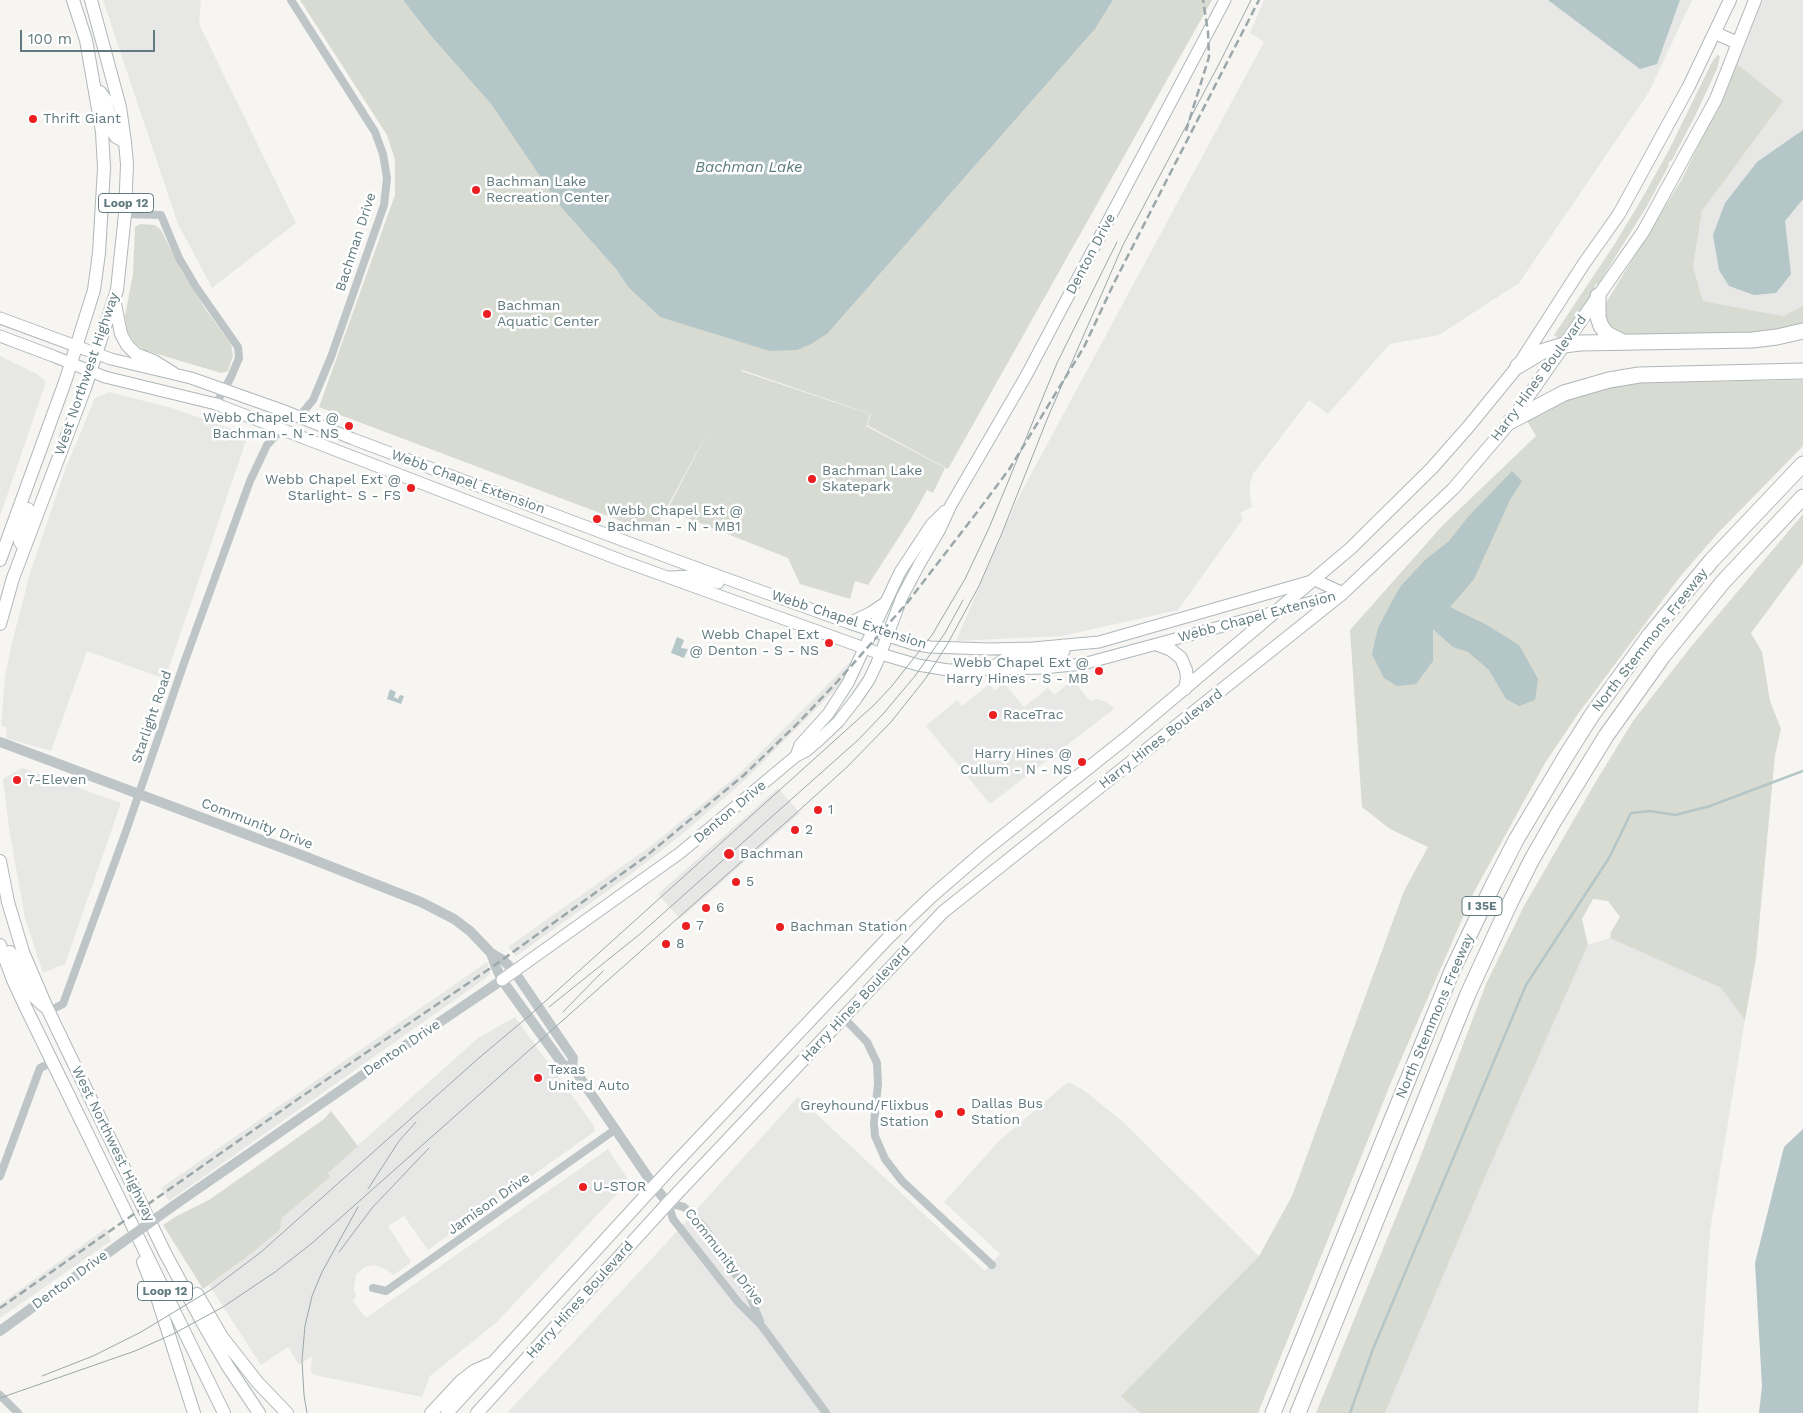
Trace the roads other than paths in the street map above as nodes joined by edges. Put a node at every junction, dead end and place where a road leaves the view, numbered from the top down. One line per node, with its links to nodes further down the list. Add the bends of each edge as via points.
1 (73, 0): 9 (main road, West Northwest Highway / Loop 12, via 86,40)
2 (91, 0): 10 (main road, West Northwest Highway / Loop 12, via 120,107)
3 (291, 0): 28 (street, Bachman Drive, via 375,132 387,178 384,205 331,357 313,400)
4 (1225, 0): 36 (main road, Denton Drive, via 1026,376)
5 (1730, 0): 7 (main road, Harry Hines Boulevard)
6 (1755, 0): 8 (main road, Harry Hines Boulevard)
7 (1715, 33): 8 (main road); 22 (main road, Harry Hines Boulevard, via 1618,214)
8 (1738, 43): 12 (main road, Harry Hines Boulevard, via 1716,99 1643,232)
9 (95, 86): 10 (main road, via 106,100 112,131); 19 (main road, West Northwest Highway / Loop 12, via 104,160 103,217 94,290)
10 (125, 142): 11 (main road, West Northwest Highway / Loop 12)
11 (126, 214): 13 (main road, West Northwest Highway / Loop 12); 26 (street, via 161,215 196,287 238,348 239,358)
12 (1598, 296): 17 (highway, via 1601,326 1607,334); 18 (main road, Harry Hines Boulevard)
13 (114, 299): 20 (main road, West Northwest Highway / Loop 12); 25 (main road, via 121,334 127,345 136,354)
14 (0, 318): 19 (main road, Webb Chapel Extension)
15 (1803, 331): 17 (highway, via 1752,340)
16 (0, 336): 21 (main road, Webb Chapel Extension)
17 (1622, 341): 18 (highway)
18 (1564, 345): 22 (highway, via 1541,352); 29 (main road, Harry Hines Boulevard)
19 (76, 346): 20 (main road, Webb Chapel Extension); 21 (main road, West Northwest Highway / Loop 12)
20 (97, 353): 23 (main road, West Northwest Highway / Loop 12); 25 (main road, Webb Chapel Extension)
21 (71, 363): 23 (main road, Webb Chapel Extension); 33 (main road, West Northwest Highway / Loop 12)
22 (1518, 366): 43 (main road, Harry Hines Boulevard, via 1432,468)
23 (91, 371): 27 (main road, Webb Chapel Extension); 39 (main road, West Northwest Highway / Loop 12)
24 (1803, 371): 29 (highway, via 1639,375 1609,380 1564,393)
25 (173, 373): 26 (main road, Webb Chapel Extension)
26 (224, 390): 27 (street); 28 (main road, Webb Chapel Extension)
27 (216, 404): 30 (main road, Webb Chapel Extension)
28 (299, 417): 30 (main road); 32 (main road, Webb Chapel Extension)
29 (1511, 420): 45 (main road, Harry Hines Boulevard, via 1454,488)
30 (281, 430): 35 (main road, Webb Chapel Extension); 62 (street, Starlight Road, via 267,445 250,481)
31 (1803, 464): 101 (highway, North Stemmons Freeway / I 35E, via 1712,560 1644,643 1582,731 1516,840 1452,971)
32 (468, 482): 35 (main road); 38 (main road, Webb Chapel Extension)
33 (28, 485): 37 (main road, West Northwest Highway / Loop 12); 39 (main road, via 31,499 19,534)
34 (1803, 497): 102 (highway, North Stemmons Freeway / I 35E, via 1723,582 1663,656 1606,736 1531,861 1468,994)
35 (461, 499): 41 (main road, Webb Chapel Extension)
36 (952, 504): 46 (main road, Denton Drive, via 931,526 900,572); 51 (main road, Denton Drive, via 902,597)
37 (5, 535): 40 (main road, West Northwest Highway / Loop 12)
38 (630, 542): 41 (main road); 44 (main road, Webb Chapel Extension)
39 (24, 547): 49 (main road, West Northwest Highway / Loop 12)
40 (0, 560)
41 (623, 561): 42 (main road, Webb Chapel Extension)
42 (668, 578): 44 (main road, via 691,576 728,587); 54 (main road, Webb Chapel Extension)
43 (1315, 580): 45 (main road, Webb Chapel Extension); 47 (main road, Harry Hines Boulevard); 52 (main road, Webb Chapel Extension, via 1099,642)
44 (737, 582): 48 (main road, Webb Chapel Extension)
45 (1343, 593): 47 (main road, Webb Chapel Extension); 61 (main road, Harry Hines Boulevard)
46 (885, 602): 48 (main road); 50 (main road, Denton Drive)
47 (1278, 610): 53 (main road, Webb Chapel Extension); 57 (main road, Harry Hines Boulevard)
48 (849, 623): 50 (main road, Webb Chapel Extension)
49 (0, 624)
50 (873, 630): 51 (main road, Webb Chapel Extension); 54 (main road, Denton Drive)
51 (888, 636): 52 (main road, Webb Chapel Extension, via 913,644 950,648); 55 (main road, Denton Drive)
52 (1063, 645): 56 (main road, via 1064,651 1059,656 1005,660)
53 (1158, 645): 56 (main road, Webb Chapel Extension, via 1083,664); 57 (main road, via 1181,658 1186,670)
54 (865, 648): 55 (main road, Webb Chapel Extension); 60 (main road, Denton Drive, via 838,699 800,745)
55 (881, 654): 56 (main road, Webb Chapel Extension, via 948,670); 60 (main road, Denton Drive, via 869,680 838,722 820,740)
56 (991, 668)
57 (1185, 688): 58 (main road, Harry Hines Boulevard)
58 (1126, 738): 61 (main road); 63 (main road, Harry Hines Boulevard)
59 (0, 742): 62 (street, Community Drive)
60 (796, 756): 68 (main road, Denton Drive, via 680,853)
61 (1140, 756): 65 (main road, Harry Hines Boulevard)
62 (139, 794): 67 (street, Community Drive, via 434,907 470,931); 71 (street, Starlight Road, via 63,1004)
63 (984, 851): 65 (main road); 70 (main road, Harry Hines Boulevard, via 894,932)
64 (0, 861): 71 (main road, West Northwest Highway / Loop 12, via 23,952)
65 (997, 868): 72 (main road, Harry Hines Boulevard, via 943,912)
66 (0, 947): 71 (main road, via 12,954 31,994); 73 (main road, West Northwest Highway / Loop 12)
67 (491, 953): 68 (street, Community Drive); 69 (street, Community Drive)
68 (514, 971): 69 (main road, Denton Drive); 74 (street, Community Drive, via 573,1058)
69 (502, 980): 74 (street, Community Drive, via 564,1066); 87 (street, Denton Drive, bridge, via 176,1204)
70 (830, 998): 72 (main road); 81 (main road, Harry Hines Boulevard)
71 (48, 1010): 75 (main road, West Northwest Highway / Loop 12)
72 (843, 1017): 82 (main road, Harry Hines Boulevard); 84 (street, via 867,1042 877,1062 875,1136 885,1159 902,1181)
73 (53, 1062): 75 (main road, via 66,1062 78,1086); 78 (street, via 40,1068); 79 (main road, West Northwest Highway / Loop 12)
74 (572, 1066): 76 (street, Community Drive)
75 (88, 1091): 83 (main road, West Northwest Highway / Loop 12)
76 (616, 1129): 81 (street, Community Drive); 85 (street, Jamison Drive, via 386,1291)
77 (0, 1147): 78 (street)
78 (8, 1150): 80 (street)
79 (106, 1169): 93 (main road, via 156,1294); 94 (main road, West Northwest Highway / Loop 12)
80 (0, 1176)
81 (654, 1186): 82 (street, Community Drive); 88 (main road, Harry Hines Boulevard)
82 (668, 1203): 86 (street, Community Drive, via 674,1218 738,1302); 86 (street, Community Drive, via 684,1207 703,1226 749,1294); 91 (main road, Harry Hines Boulevard)
83 (165, 1253): 95 (main road, West Northwest Highway / Loop 12, via 214,1342); 96 (main road, via 186,1277 222,1337 258,1383)
84 (992, 1265)
85 (373, 1288)
86 (762, 1325): 100 (street, Community Drive)
87 (0, 1330)
88 (492, 1364): 89 (main road, Harry Hines Boulevard); 97 (main road, via 460,1381)
89 (478, 1379): 91 (main road); 98 (main road, Harry Hines Boulevard)
90 (0, 1395): 92 (street)
91 (494, 1395): 99 (main road, Harry Hines Boulevard)
92 (18, 1413)
93 (194, 1413)
94 (224, 1413)
95 (259, 1413)
96 (287, 1413)
97 (431, 1413)
98 (447, 1413)
99 (477, 1413)
100 (826, 1413)
101 (1273, 1413)
102 (1298, 1413)

